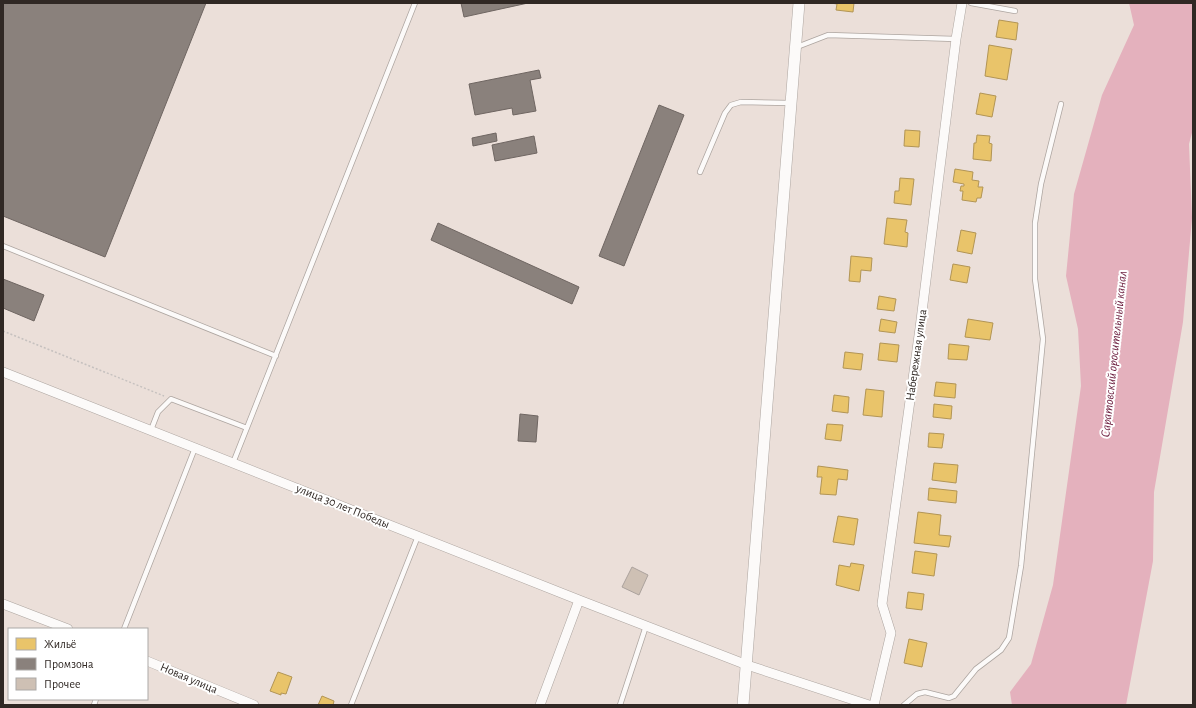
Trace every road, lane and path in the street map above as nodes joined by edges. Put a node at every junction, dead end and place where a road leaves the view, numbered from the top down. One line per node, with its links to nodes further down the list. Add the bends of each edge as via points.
1 (415, 3): 13 (lane)
2 (799, 3): 7 (street)
3 (962, 3): 6 (street, Набережная улица)
4 (971, 3): 5 (lane)
5 (1015, 11)
6 (956, 39): 7 (lane, via 828,35); 34 (street, Набережная улица, via 882,604 891,633)
7 (795, 48): 8 (street)
8 (791, 103): 10 (lane, via 741,102 731,105 725,113); 27 (street)
9 (1061, 104): 35 (lane, via 1041,184 1035,223 1035,279 1043,339 1021,566 1008,638 1001,650 976,669 954,696 949,698 925,692)
10 (700, 172)
11 (3, 246): 13 (lane)
12 (3, 331): 15 (path)
13 (276, 356): 16 (lane)
14 (3, 372): 17 (street, улица 30 лет Победы)
15 (171, 399): 16 (lane); 17 (lane, via 158,412)
16 (247, 428): 19 (lane)
17 (151, 430): 18 (street, улица 30 лет Победы)
18 (195, 448): 19 (street, улица 30 лет Победы); 25 (lane)
19 (233, 463): 20 (street, улица 30 лет Победы)
20 (418, 536): 21 (street, улица 30 лет Победы); 29 (lane)
21 (579, 600): 23 (street, улица 30 лет Победы); 30 (street)
22 (3, 604): 24 (street)
23 (646, 626): 27 (street, улица 30 лет Победы); 31 (lane)
24 (65, 628)
25 (124, 628)
26 (148, 661): 28 (street, Новая улица)
27 (747, 665): 32 (street); 33 (street)
28 (254, 705)
29 (351, 705)
30 (540, 705)
31 (620, 705)
32 (744, 705)
33 (869, 705)
34 (874, 705)
35 (904, 705)

